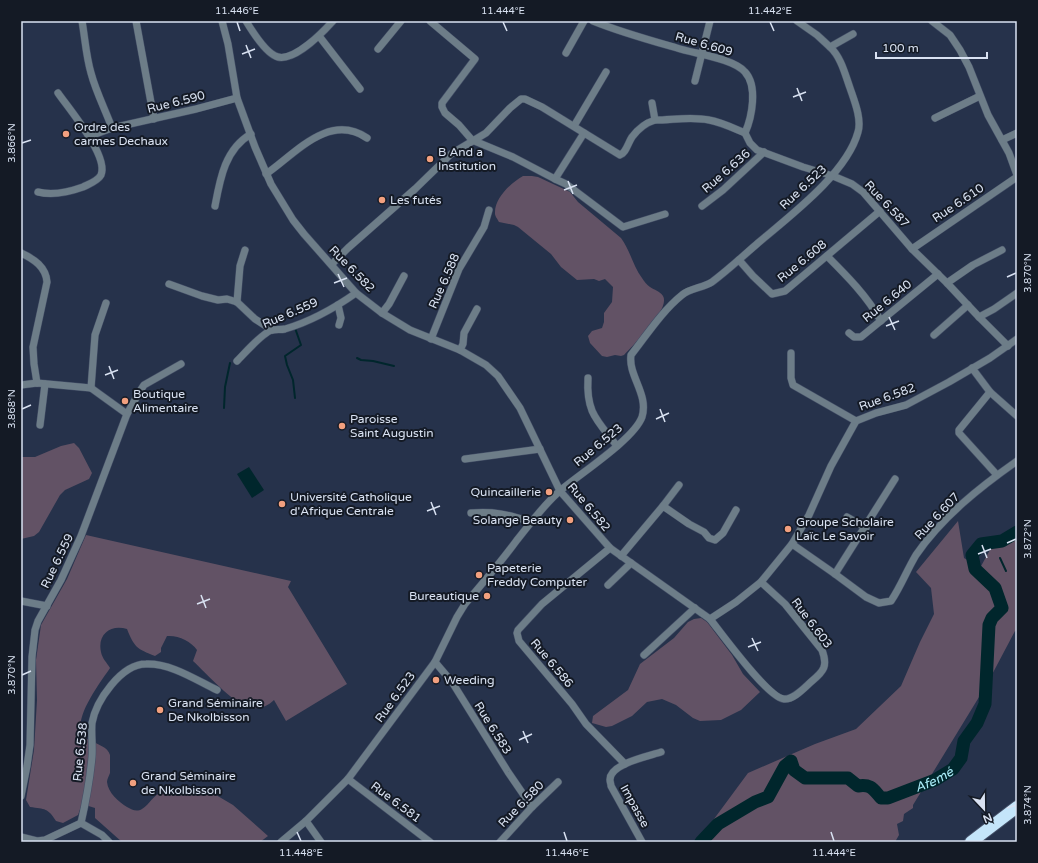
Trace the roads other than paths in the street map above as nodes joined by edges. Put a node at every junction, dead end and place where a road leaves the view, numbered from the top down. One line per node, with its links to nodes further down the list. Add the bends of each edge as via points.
1 (82, 21): 30 (street, via 91,75)
2 (136, 21): 27 (street)
3 (222, 21): 24 (street, Rue 6.582)
4 (246, 21): 14 (street, via 270,53 279,57 299,51)
5 (333, 21): 14 (street)
6 (401, 21): 16 (street)
7 (430, 21): 37 (street, via 475,59 442,103 445,113)
8 (584, 21): 17 (street)
9 (593, 21): 18 (street, Rue 6.609, via 628,34)
10 (710, 21): 18 (street)
11 (797, 21): 15 (street, Rue 6.523)
12 (932, 21): 23 (street, via 955,42)
13 (853, 34): 15 (street)
14 (319, 36): 21 (street)
15 (830, 47): 41 (street, Rue 6.523, via 840,61 856,104 859,130)
16 (378, 49)
17 (566, 53)
18 (701, 54): 20 (street); 32 (street, Rue 6.609, via 729,62 745,71 748,76 753,97 752,112)
19 (606, 72): 29 (street)
20 (695, 81)
21 (360, 89)
22 (58, 93): 35 (street)
23 (980, 96): 26 (street); 38 (street)
24 (236, 98): 27 (street, Rue 6.590); 34 (street, Rue 6.582)
25 (652, 103): 28 (street)
26 (935, 118)
27 (154, 119): 30 (street, Rue 6.590)
28 (655, 120): 31 (street, via 639,129 622,154 614,152); 32 (street, via 707,119)
29 (574, 126): 31 (street); 37 (street, via 525,99 510,108 486,132)
30 (112, 128): 35 (street, Rue 6.590)
31 (584, 133): 43 (street)
32 (745, 133): 39 (street, Rue 6.587, via 750,143 757,150)
33 (1017, 133): 38 (street)
34 (251, 134): 40 (street, Rue 6.582); 45 (street, via 236,146 228,158)
35 (90, 136): 44 (street, via 101,164 97,180 76,190 54,194)
36 (367, 138): 40 (street, via 348,130 319,135)
37 (472, 140): 43 (street, via 513,157); 56 (street, via 446,158)
38 (1002, 140): 42 (street)
39 (764, 152): 41 (street, Rue 6.587); 46 (street, Rue 6.636)
40 (266, 174): 56 (street, Rue 6.582, via 293,220)
41 (833, 176): 48 (street, Rue 6.587, via 863,192); 55 (street, Rue 6.523)
42 (1017, 176): 50 (street, Rue 6.610)
43 (555, 179): 49 (street, via 566,184 623,227)
44 (38, 192)
45 (215, 206)
46 (702, 206)
47 (489, 210): 76 (street, Rue 6.588, via 484,227 459,269)
48 (880, 211): 50 (street, Rue 6.587); 54 (street, Rue 6.608)
49 (665, 214)
50 (912, 249): 57 (street, Rue 6.587)
51 (244, 250): 63 (street)
52 (1002, 250): 59 (street, via 973,265)
53 (21, 253): 84 (street, via 37,263 46,274 47,282 33,347)
54 (827, 256): 55 (street, Rue 6.608, via 785,291 772,294); 70 (street, via 852,281)
55 (739, 260): 93 (street, Rue 6.523, via 711,282 682,294 631,355 630,362 642,396 642,416 638,425)
56 (332, 264): 61 (street, Rue 6.582)
57 (938, 274): 59 (street, Rue 6.587); 70 (street, Rue 6.640)
58 (404, 276): 68 (street)
59 (947, 283): 66 (street, Rue 6.587)
60 (169, 284): 63 (street, via 202,296)
61 (356, 292): 65 (street, Rue 6.559); 68 (street, Rue 6.582)
62 (1017, 293): 69 (street)
63 (236, 302): 72 (street)
64 (106, 303): 87 (street, via 95,335)
65 (338, 305): 71 (street); 72 (street, Rue 6.559, via 284,329)
66 (968, 305): 69 (street, Rue 6.587); 74 (street)
67 (477, 309): 78 (street, via 464,333)
68 (382, 313): 76 (street, Rue 6.582)
69 (979, 317): 77 (street, Rue 6.587)
70 (881, 321): 73 (street, Rue 6.640, via 861,337 854,337)
71 (339, 325)
72 (272, 330): 80 (street, Rue 6.559)
73 (849, 333)
74 (934, 335)
75 (1017, 339): 77 (street, Rue 6.582)
76 (431, 340): 78 (street, Rue 6.582)
77 (1008, 346): 82 (street, Rue 6.582)
78 (460, 350): 94 (street, Rue 6.582, via 486,365 498,376 520,408)
79 (791, 353): 91 (street, via 791,378 794,385)
80 (237, 360)
81 (181, 364): 89 (street, Rue 6.559, via 144,385)
82 (972, 368): 88 (street); 91 (street, Rue 6.582, via 906,405)
83 (588, 378): 93 (street, via 589,404 595,418)
84 (37, 383): 85 (street); 86 (street)
85 (45, 384): 87 (street); 92 (street)
86 (21, 385)
87 (91, 388): 89 (street)
88 (990, 392): 90 (street); 97 (street, via 959,433)
89 (127, 414): 115 (street, Rue 6.559, via 81,536)
90 (1017, 416)
91 (856, 421): 107 (street, Rue 6.582)
92 (40, 425)
93 (617, 446): 100 (street, Rue 6.523)
94 (540, 449): 95 (street); 100 (street, Rue 6.582)
95 (465, 458)
96 (1017, 461): 97 (street, Rue 6.607)
97 (997, 476): 111 (street, Rue 6.607, via 948,516 917,555 891,601 880,603 872,600)
98 (895, 480): 106 (street)
99 (678, 485): 101 (street)
100 (560, 491): 105 (street, Rue 6.523); 108 (street, Rue 6.582)
101 (663, 506): 102 (street, via 715,540 723,533); 109 (street)
102 (736, 510)
103 (471, 513): 105 (street, via 501,513)
104 (847, 517): 106 (street)
105 (532, 522): 119 (street, Rue 6.523, via 457,617)
106 (866, 528): 111 (street)
107 (792, 544): 111 (street); 112 (street, Rue 6.582)
108 (610, 548): 109 (street, Rue 6.582); 122 (street, Rue 6.586, via 542,604 517,633 519,641 586,724)
109 (621, 556): 110 (street, Rue 6.582)
110 (631, 563): 113 (street); 116 (street, Rue 6.582)
111 (835, 574)
112 (761, 582): 117 (street, Rue 6.582); 117 (street, Rue 6.603, via 785,604 822,650 825,658 825,667 819,675 795,696 784,700 778,697 755,675)
113 (608, 586)
114 (21, 602): 115 (street)
115 (47, 606): 125 (street, Rue 6.559, via 35,630 30,745)
116 (695, 608): 117 (street, Rue 6.582); 118 (street)
117 (710, 619)
118 (644, 655)
119 (435, 662): 123 (street, Rue 6.523); 126 (street, Rue 6.583, via 452,682)
120 (217, 690): 129 (street, Rue 6.538, via 162,666 145,664 122,673 102,699 92,723 92,757)
121 (661, 752): 122 (street)
122 (625, 764): 136 (street, Impasse, via 611,775 611,786)
123 (348, 779): 128 (street, Rue 6.523); 131 (street, Rue 6.581)
124 (558, 782): 126 (street, Rue 6.580)
125 (21, 796)
126 (532, 807): 135 (street, Rue 6.580)
127 (1017, 807): 137 (highway)
128 (306, 821): 133 (street, Rue 6.523); 134 (street)
129 (81, 823): 130 (street, via 45,840); 132 (street)
130 (21, 837)
131 (425, 840)
132 (109, 842)
133 (281, 842)
134 (321, 842)
135 (500, 842)
136 (642, 842)
137 (971, 842)

